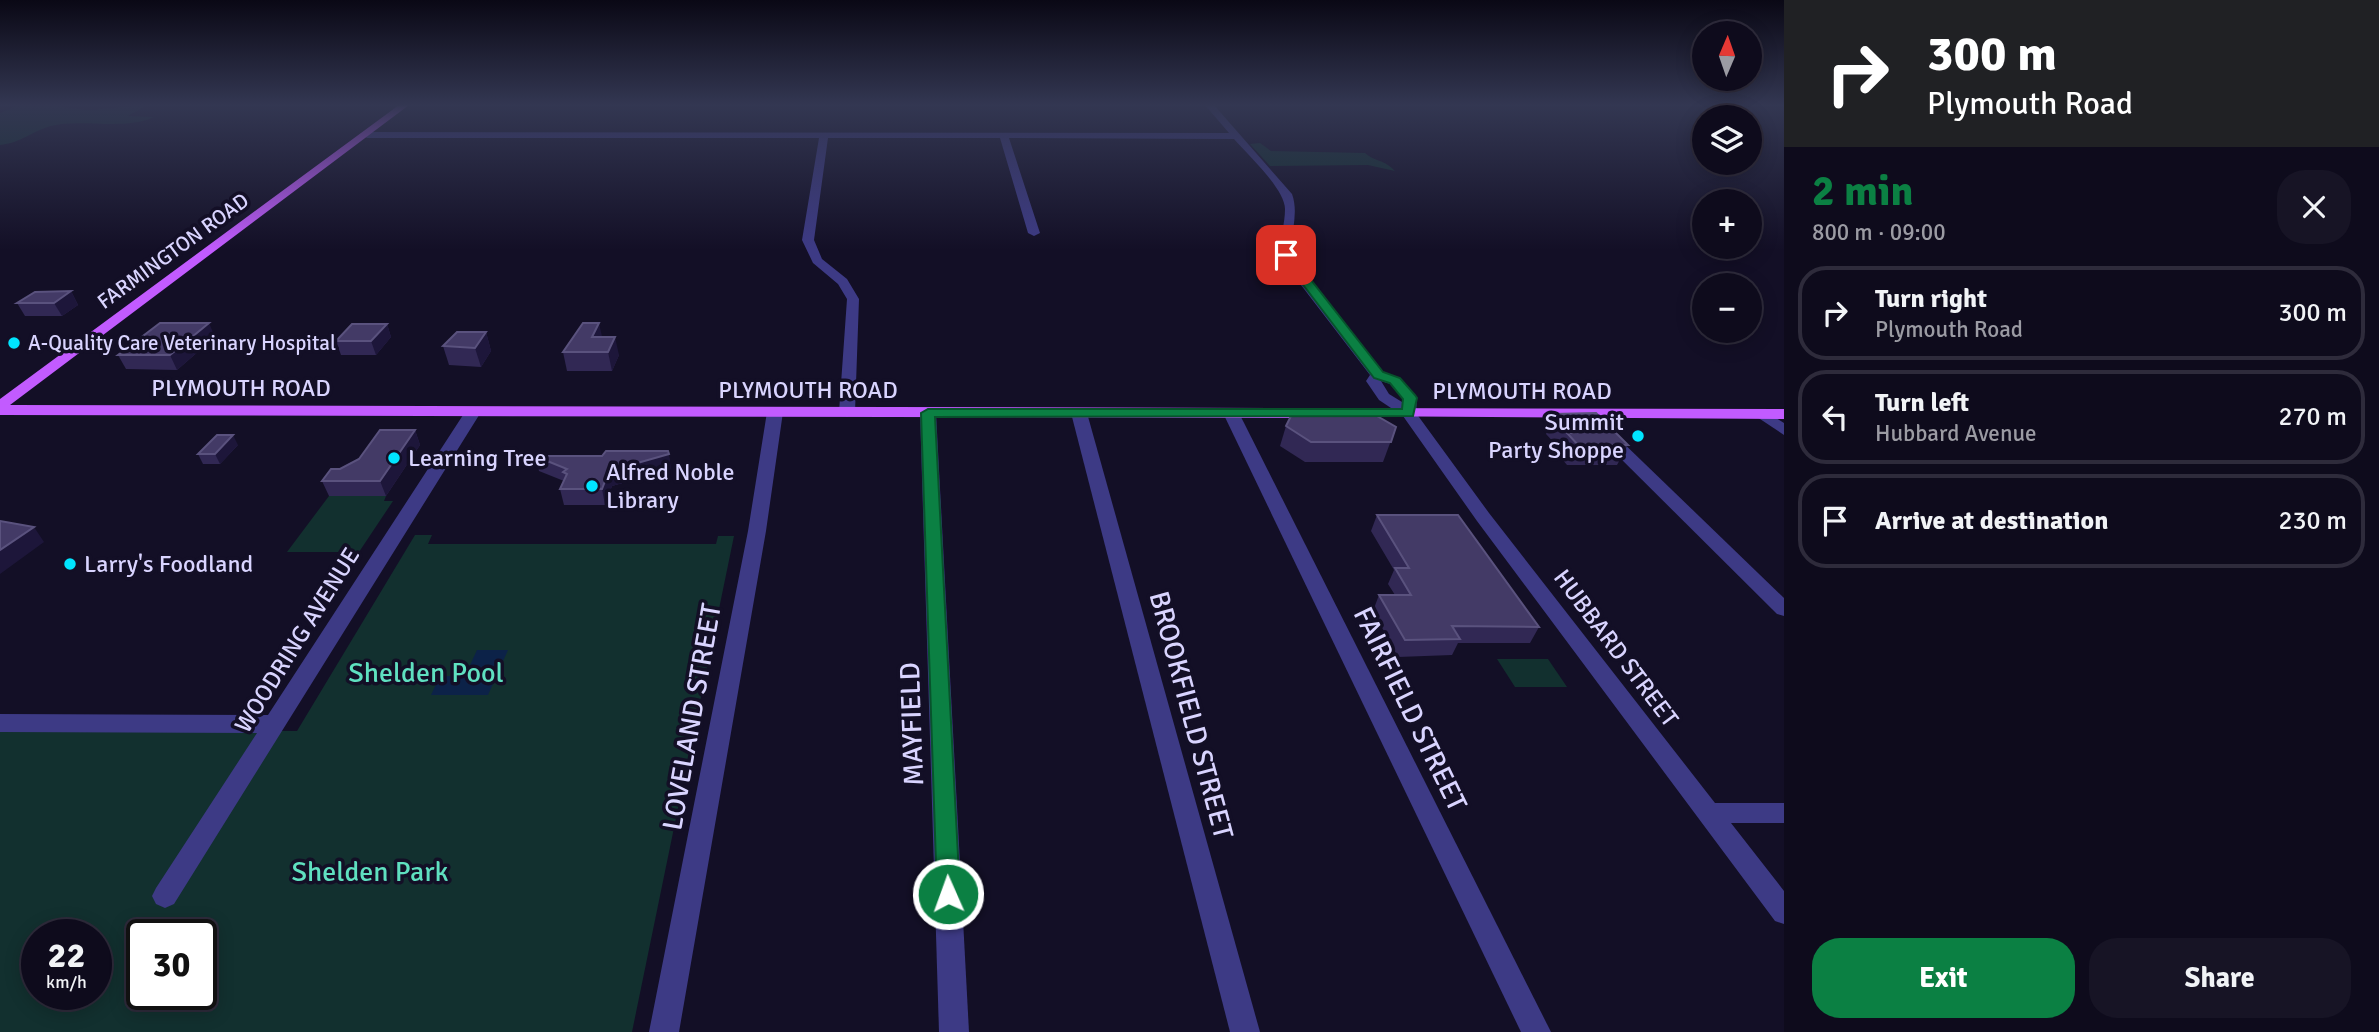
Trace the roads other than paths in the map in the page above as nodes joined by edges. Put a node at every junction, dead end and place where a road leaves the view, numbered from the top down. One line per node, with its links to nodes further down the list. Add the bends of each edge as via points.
1 (343, 153): 6 (main road, FARMINGTON ROAD)
2 (821, 153): 9 (street, via 808,240 817,261 843,282 853,299)
3 (1009, 153): 5 (street)
4 (1251, 153): 13 (street, HUBBARD STREET, via 1287,194 1291,206 1287,260 1378,375 1373,381 1384,397)
5 (1034, 233)
6 (0, 408): 7 (main road, PLYMOUTH ROAD)
7 (473, 412): 8 (main road, PLYMOUTH ROAD); 20 (street, WOODRING AVENUE)
8 (775, 412): 9 (main road, PLYMOUTH ROAD); 25 (street, LOVELAND STREET)
9 (847, 412): 10 (main road, PLYMOUTH ROAD)
10 (928, 413): 11 (main road, PLYMOUTH ROAD); 26 (street, MAYFIELD)
11 (1079, 413): 12 (main road, PLYMOUTH ROAD); 27 (street, BROOKFIELD STREET)
12 (1231, 413): 13 (main road, PLYMOUTH ROAD); 28 (street, FAIRFIELD STREET)
13 (1408, 413): 14 (main road, PLYMOUTH ROAD); 21 (street, HUBBARD STREET)
14 (1584, 414): 15 (main road, PLYMOUTH ROAD); 18 (street)
15 (1762, 414): 16 (main road, PLYMOUTH ROAD); 17 (street)
16 (1784, 414)
17 (1784, 430)
18 (1784, 609)
19 (0, 723): 20 (street)
20 (274, 724): 23 (street, WOODRING AVENUE)
21 (1708, 813): 22 (street); 24 (street, HUBBARD STREET)
22 (1784, 813)
23 (165, 896)
24 (1784, 912)
25 (664, 1032)
26 (954, 1032)
27 (1245, 1032)
28 (1536, 1032)

